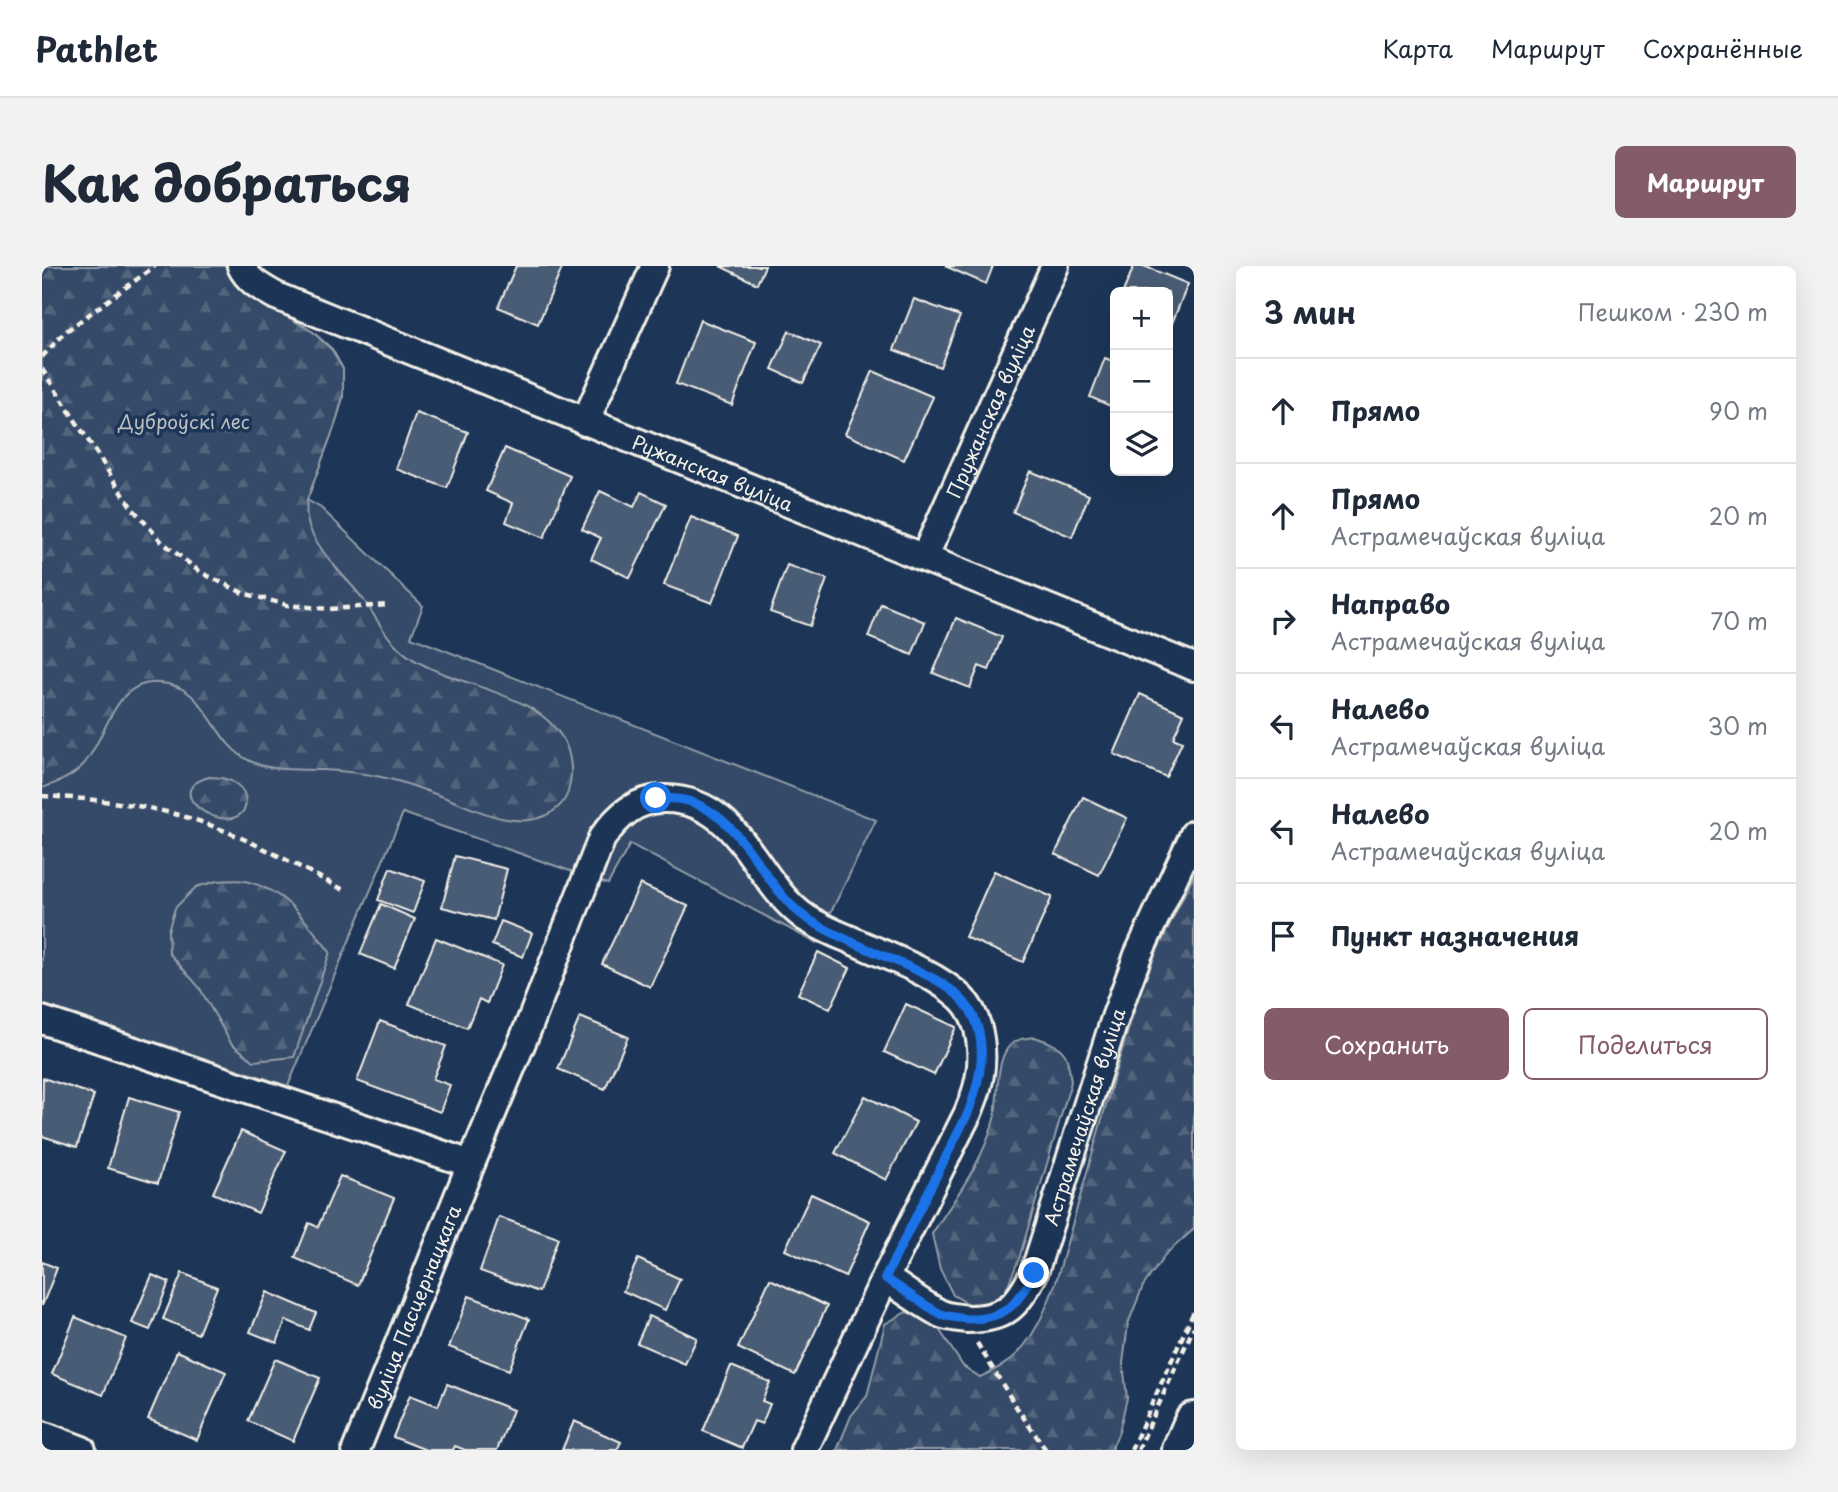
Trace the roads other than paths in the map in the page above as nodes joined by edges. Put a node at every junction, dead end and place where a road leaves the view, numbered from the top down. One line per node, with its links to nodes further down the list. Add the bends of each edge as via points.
1 (241, 266): 4 (street, Ружанская вуліца, via 259,287 276,296)
2 (655, 266): 4 (street)
3 (1055, 266): 5 (street, Пружанская вуліца)
4 (585, 422): 5 (street, Ружанская вуліца)
5 (924, 558): 6 (street, Ружанская вуліца)
6 (1194, 667)
7 (1194, 834): 10 (street, Астрамечаўская вуліца, via 1138,955 1024,1294 1011,1308 987,1319 962,1318 943,1315)
8 (42, 1020): 9 (street)
9 (471, 1164): 10 (street, вуліца Пасцернацкага, via 602,838 634,805 656,798 679,799 721,819 786,901 807,918 927,975 962,999 972,1013 981,1047 977,1089); 14 (street, вуліца Пасцернацкага)
10 (885, 1278): 15 (street)
11 (1194, 1422): 16 (highway)
12 (42, 1435): 13 (street)
13 (82, 1450)
14 (356, 1450)
15 (804, 1450)
16 (1182, 1450)

